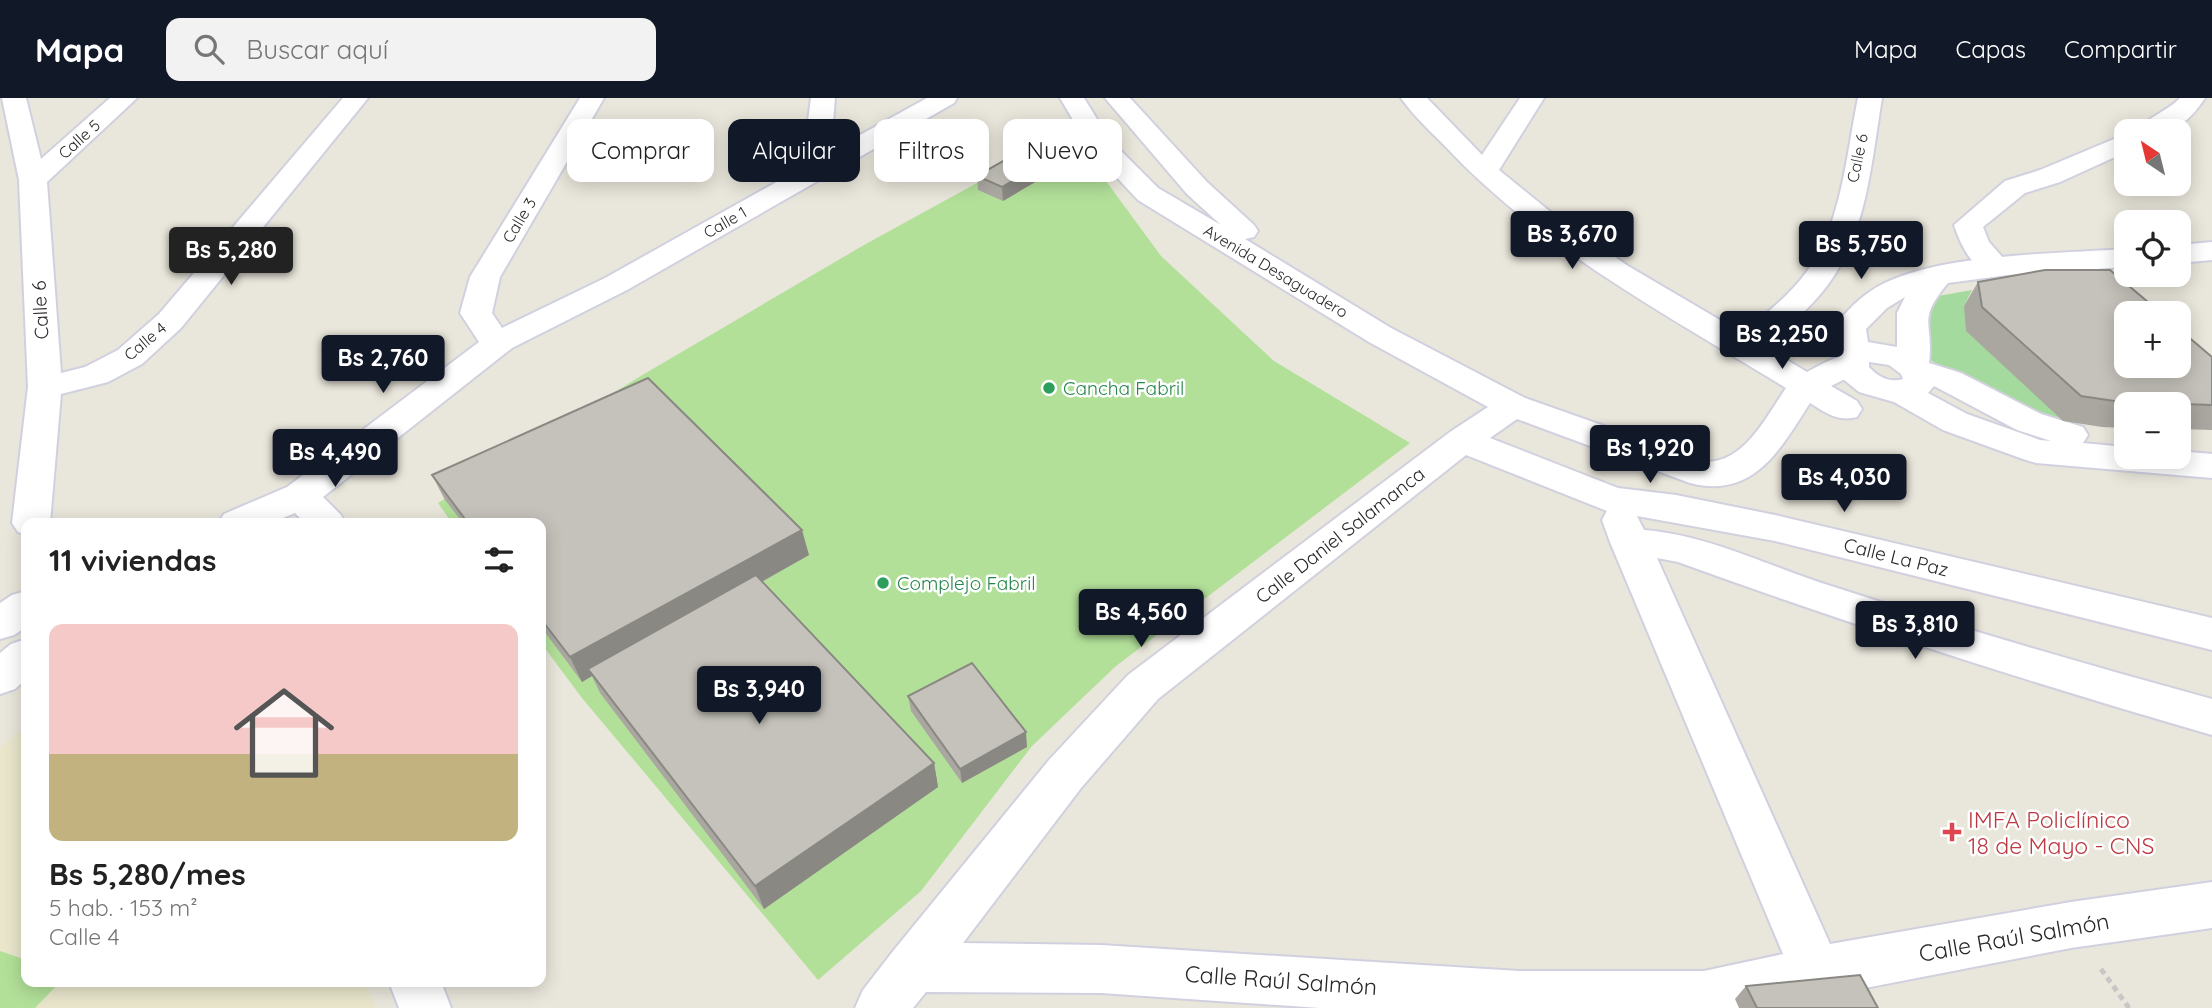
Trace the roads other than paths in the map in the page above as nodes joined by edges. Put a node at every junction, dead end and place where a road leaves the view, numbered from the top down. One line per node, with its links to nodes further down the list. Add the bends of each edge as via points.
1 (14, 98): 18 (street, Calle 6)
2 (125, 98): 18 (street, Calle 5)
3 (356, 98): 31 (street, Calle 4, via 170,321 130,357 96,375)
4 (592, 98): 26 (street, Calle 3, via 485,277 476,313 487,333)
5 (824, 98): 13 (street)
6 (945, 98): 15 (street, Calle 1)
7 (1072, 98): 25 (street, Avenida Desaguadero, via 1100,144 1148,194)
8 (1117, 98): 25 (street, via 1197,188)
9 (1413, 98): 17 (street)
10 (1532, 98): 17 (street)
11 (1870, 98): 27 (street, Calle 6, via 1844,222 1821,273)
12 (2193, 98): 14 (street)
13 (821, 119)
14 (2170, 119)
15 (860, 145)
16 (2114, 147): 23 (street, via 2015,187 1968,225 1975,245)
17 (1484, 172): 27 (street, via 1617,272)
18 (33, 180): 31 (street, Calle 6)
19 (795, 182): 26 (street, Calle 1, via 616,284)
20 (2212, 251): 21 (street)
21 (2191, 253)
22 (2114, 259): 23 (street)
23 (1997, 268): 24 (street)
24 (1939, 275): 28 (street, via 1896,289 1867,310 1850,328); 29 (street, via 1914,308 1916,352)
25 (1305, 287): 32 (street, Avenida Desaguadero, via 1380,335)
26 (501, 341): 40 (street)
27 (1744, 348): 30 (street)
28 (1855, 358): 29 (street, via 1852,370 1866,383); 30 (street)
29 (1904, 379): 33 (street); 36 (street, via 1949,380 2029,422); 37 (street, via 1955,422 2036,451)
30 (1795, 380): 33 (street); 35 (street)
31 (45, 387): 42 (street, Calle 6)
32 (1513, 406): 34 (street, Calle Daniel Salamanca); 35 (street, via 1703,474 1724,474 1746,464)
33 (1845, 409): 35 (street)
34 (1462, 440): 41 (street, Calle La Paz); 53 (street, Calle Daniel Salamanca, via 1143,687 1065,774)
35 (1768, 441)
36 (2114, 448)
37 (2114, 457)
38 (2191, 464): 39 (street)
39 (2212, 466)
40 (300, 496): 43 (street); 44 (street)
41 (1613, 500): 45 (street); 48 (street, Calle La Paz, via 1775,528)
42 (32, 518)
43 (249, 518)
44 (322, 518)
45 (1629, 542): 51 (street, via 1686,550 1814,596); 54 (street)
46 (21, 609): 47 (street)
47 (0, 624)
48 (2212, 635)
49 (21, 658): 50 (street)
50 (0, 677)
51 (2212, 717)
52 (2212, 905): 54 (street, Calle Raúl Salmón)
53 (912, 967): 54 (street, Calle Raúl Salmón, via 1101,969 1519,996 1704,996); 57 (street, Calle Daniel Salamanca)
54 (1816, 971)
55 (417, 987): 56 (street)
56 (425, 1008)
57 (881, 1008)

